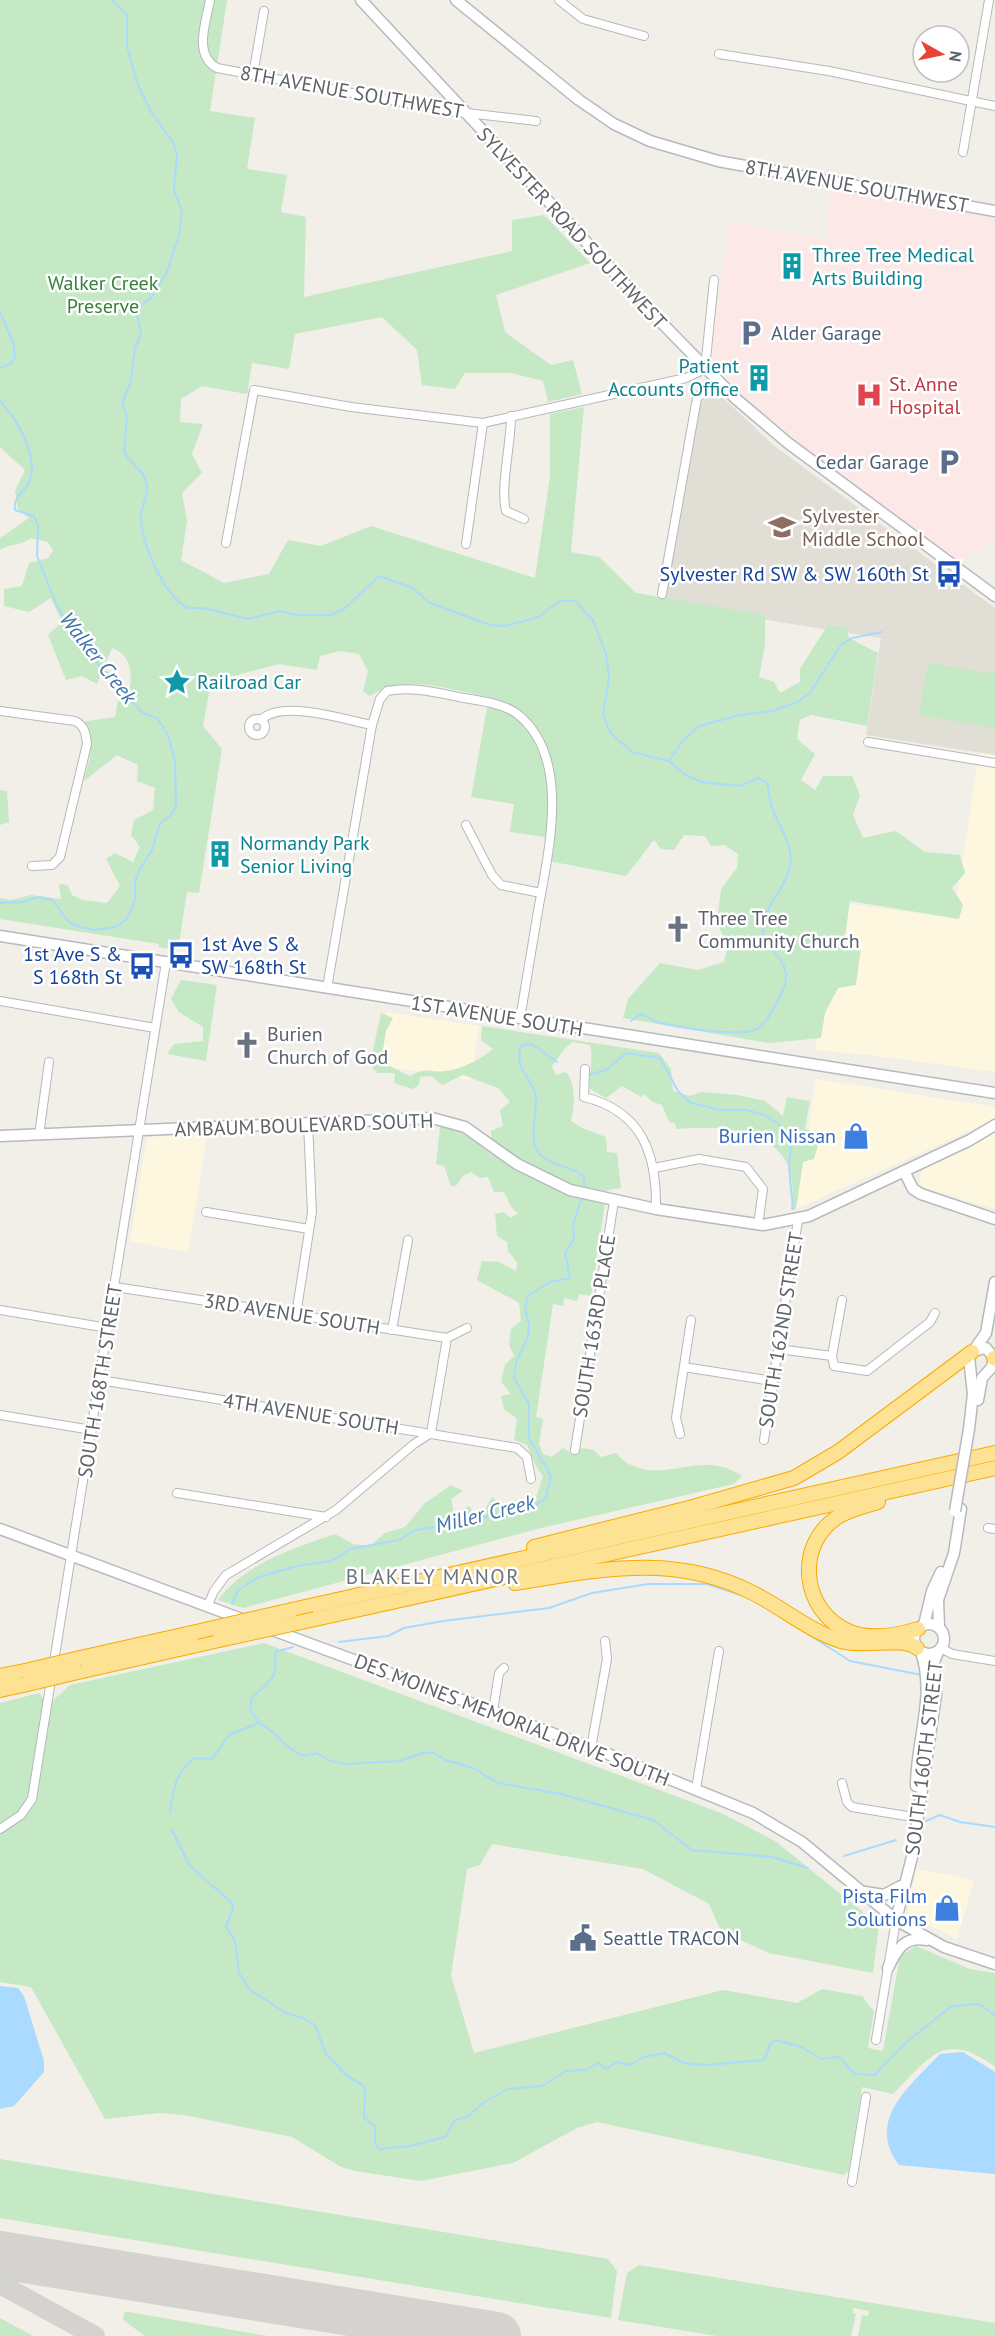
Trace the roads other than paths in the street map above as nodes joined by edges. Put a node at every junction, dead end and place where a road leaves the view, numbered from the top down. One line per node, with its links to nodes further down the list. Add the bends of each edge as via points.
1 (210, 0): 9 (street, 8TH AVENUE SOUTHWEST, via 203,48 206,60 217,68)
2 (361, 0): 12 (main road, SYLVESTER ROAD SOUTHWEST)
3 (456, 0): 15 (main road, 8TH AVENUE SOUTHWEST, via 538,69 614,124 650,141 718,161)
4 (559, 0): 7 (street, via 583,19)
5 (990, 0): 10 (street)
6 (264, 11): 9 (street)
7 (644, 36)
8 (719, 54): 10 (street, via 829,71)
9 (253, 75): 12 (street, 8TH AVENUE SOUTHWEST)
10 (971, 102): 11 (street); 14 (street)
11 (995, 106)
12 (464, 112): 13 (street, 8TH AVENUE SOUTHWEST); 17 (main road, SYLVESTER ROAD SOUTHWEST)
13 (536, 121)
14 (963, 152)
15 (995, 212)
16 (714, 280): 17 (street)
17 (705, 369): 18 (main road, SYLVESTER ROAD SOUTHWEST); 19 (street, via 686,378)
18 (716, 380): 24 (street, via 697,398); 25 (main road, SYLVESTER ROAD SOUTHWEST, via 788,443)
19 (511, 417): 20 (street); 21 (street, via 504,502 506,512)
20 (483, 423): 22 (street, via 254,390); 23 (street)
21 (524, 519)
22 (226, 543)
23 (466, 544)
24 (662, 594)
25 (995, 596)
26 (0, 711): 32 (street, via 75,721 82,727 87,744 60,857 52,865)
27 (261, 720): 28 (street, via 287,710)
28 (372, 725): 33 (street, via 382,694 396,689 417,689 497,704 514,712 543,749 551,786 549,844); 36 (street)
29 (868, 742): 30 (street)
30 (995, 763)
31 (466, 825): 33 (street, via 501,885)
32 (32, 866)
33 (541, 893): 38 (street)
34 (0, 936): 35 (main road, 1ST AVENUE SOUTH)
35 (166, 962): 36 (main road, 1ST AVENUE SOUTH); 39 (street, SOUTH 168TH STREET)
36 (327, 988): 38 (main road, 1ST AVENUE SOUTH)
37 (0, 1001): 39 (street)
38 (520, 1019): 42 (main road, 1ST AVENUE SOUTH)
39 (155, 1028): 45 (street, SOUTH 168TH STREET)
40 (49, 1062): 46 (street)
41 (585, 1069): 48 (street, via 584,1096 631,1119)
42 (995, 1093)
43 (308, 1123): 45 (main road, AMBAUM BOULEVARD SOUTH); 50 (main road, AMBAUM BOULEVARD SOUTH, via 420,1118 454,1122 530,1172 570,1190); 56 (street)
44 (995, 1125): 49 (main road, AMBAUM BOULEVARD SOUTH)
45 (140, 1131): 46 (main road, AMBAUM BOULEVARD SOUTH); 59 (street, SOUTH 168TH STREET)
46 (39, 1135): 47 (main road, AMBAUM BOULEVARD SOUTH)
47 (0, 1136)
48 (654, 1168): 51 (street); 55 (street, via 699,1159 746,1167 763,1189)
49 (904, 1171): 53 (main road, via 921,1194); 54 (main road, AMBAUM BOULEVARD SOUTH)
50 (614, 1201): 51 (main road, AMBAUM BOULEVARD SOUTH); 83 (street, SOUTH 163RD PLACE)
51 (656, 1209): 55 (main road, AMBAUM BOULEVARD SOUTH)
52 (206, 1212): 56 (street)
53 (995, 1219)
54 (798, 1220): 55 (main road, AMBAUM BOULEVARD SOUTH); 70 (street, SOUTH 162ND STREET)
55 (758, 1225)
56 (309, 1229): 63 (street)
57 (408, 1240): 67 (street)
58 (995, 1282): 71 (main road, via 986,1333)
59 (115, 1287): 63 (street, 3RD AVENUE SOUTH); 65 (street, SOUTH 168TH STREET)
60 (842, 1299): 72 (street)
61 (0, 1310): 65 (street)
62 (935, 1313): 72 (street, via 930,1322 867,1371 834,1366)
63 (296, 1315): 67 (street, 3RD AVENUE SOUTH)
64 (691, 1320): 74 (street)
65 (108, 1328): 75 (street, SOUTH 168TH STREET)
66 (467, 1328): 68 (street)
67 (392, 1330): 68 (street, 3RD AVENUE SOUTH)
68 (447, 1338): 80 (street)
69 (995, 1343): 73 (main road)
70 (778, 1349): 72 (street); 76 (street, SOUTH 162ND STREET)
71 (972, 1352): 73 (main road, via 986,1348); 78 (main road); 94 (highway, via 838,1452 794,1478 693,1508 417,1576)
72 (832, 1356)
73 (994, 1358): 78 (main road, via 981,1383)
74 (684, 1367): 76 (street); 81 (street, via 676,1419)
75 (100, 1380): 79 (street, SOUTH 168TH STREET); 80 (street, 4TH AVENUE SOUTH)
76 (773, 1381): 82 (street, SOUTH 162ND STREET)
77 (0, 1415): 79 (street)
78 (972, 1428): 89 (main road)
79 (92, 1430): 92 (street, SOUTH 168TH STREET)
80 (430, 1433): 86 (street, 4TH AVENUE SOUTH, via 522,1450); 90 (street)
81 (680, 1434)
82 (765, 1440)
83 (575, 1450)
84 (995, 1453): 94 (highway)
85 (995, 1468): 87 (highway)
86 (531, 1479)
87 (934, 1482): 93 (highway); 96 (highway, via 841,1515 816,1539 808,1564 814,1599 823,1613 842,1628 878,1637)
88 (177, 1493): 90 (street)
89 (958, 1510): 96 (main road, via 947,1557); 97 (main road, via 954,1553 938,1600)
90 (326, 1517): 95 (street, via 226,1575)
91 (0, 1529): 92 (main road, DES MOINES MEMORIAL DRIVE SOUTH)
92 (72, 1555): 95 (main road, DES MOINES MEMORIAL DRIVE SOUTH); 113 (street, SOUTH 168TH STREET, via 32,1799 21,1815)
93 (463, 1586): 99 (highway, via 482,1588 616,1567 691,1570 753,1593 831,1637 861,1645 904,1642); 103 (highway, bridge, via 219,1640)
94 (390, 1587): 103 (highway, bridge, via 196,1632)
95 (207, 1606): 108 (main road, DES MOINES MEMORIAL DRIVE SOUTH)
96 (921, 1627): 97 (main road); 99 (main road, via 914,1639)
97 (939, 1627): 100 (main road, via 944,1640)
98 (605, 1641): 109 (street, via 607,1659)
99 (919, 1650): 100 (main road, via 929,1654); 112 (main road, SOUTH 160TH STREET, via 928,1692)
100 (940, 1650): 102 (street); 116 (main road, SOUTH 160TH STREET, via 934,1662 936,1695 908,1880)
101 (719, 1651): 111 (street)
102 (995, 1661)
103 (79, 1665): 106 (highway, bridge)
104 (504, 1668): 108 (street, via 499,1673)
105 (0, 1676): 106 (highway)
106 (24, 1678): 107 (highway)
107 (0, 1690)
108 (493, 1711): 109 (main road, DES MOINES MEMORIAL DRIVE SOUTH)
109 (591, 1748): 111 (main road, DES MOINES MEMORIAL DRIVE SOUTH)
110 (842, 1784): 112 (street, via 852,1807)
111 (696, 1789): 115 (main road, DES MOINES MEMORIAL DRIVE SOUTH, via 779,1827)
112 (913, 1817): 114 (main road, SOUTH 160TH STREET)
113 (0, 1829)
114 (901, 1886): 115 (main road, via 884,1894); 116 (main road, SOUTH 160TH STREET)
115 (860, 1889): 117 (main road, DES MOINES MEMORIAL DRIVE SOUTH)
116 (901, 1899): 117 (main road, SOUTH 160TH STREET)
117 (896, 1920): 118 (main road, DES MOINES MEMORIAL DRIVE SOUTH); 120 (street, SOUTH 160TH STREET)
118 (930, 1941): 119 (main road, DES MOINES MEMORIAL DRIVE SOUTH); 120 (main road, via 914,1938 902,1945)
119 (995, 1964)
120 (888, 1968): 121 (street, SOUTH 160TH STREET)
121 (876, 2040)
122 (866, 2097): 123 (street)
123 (852, 2182)

